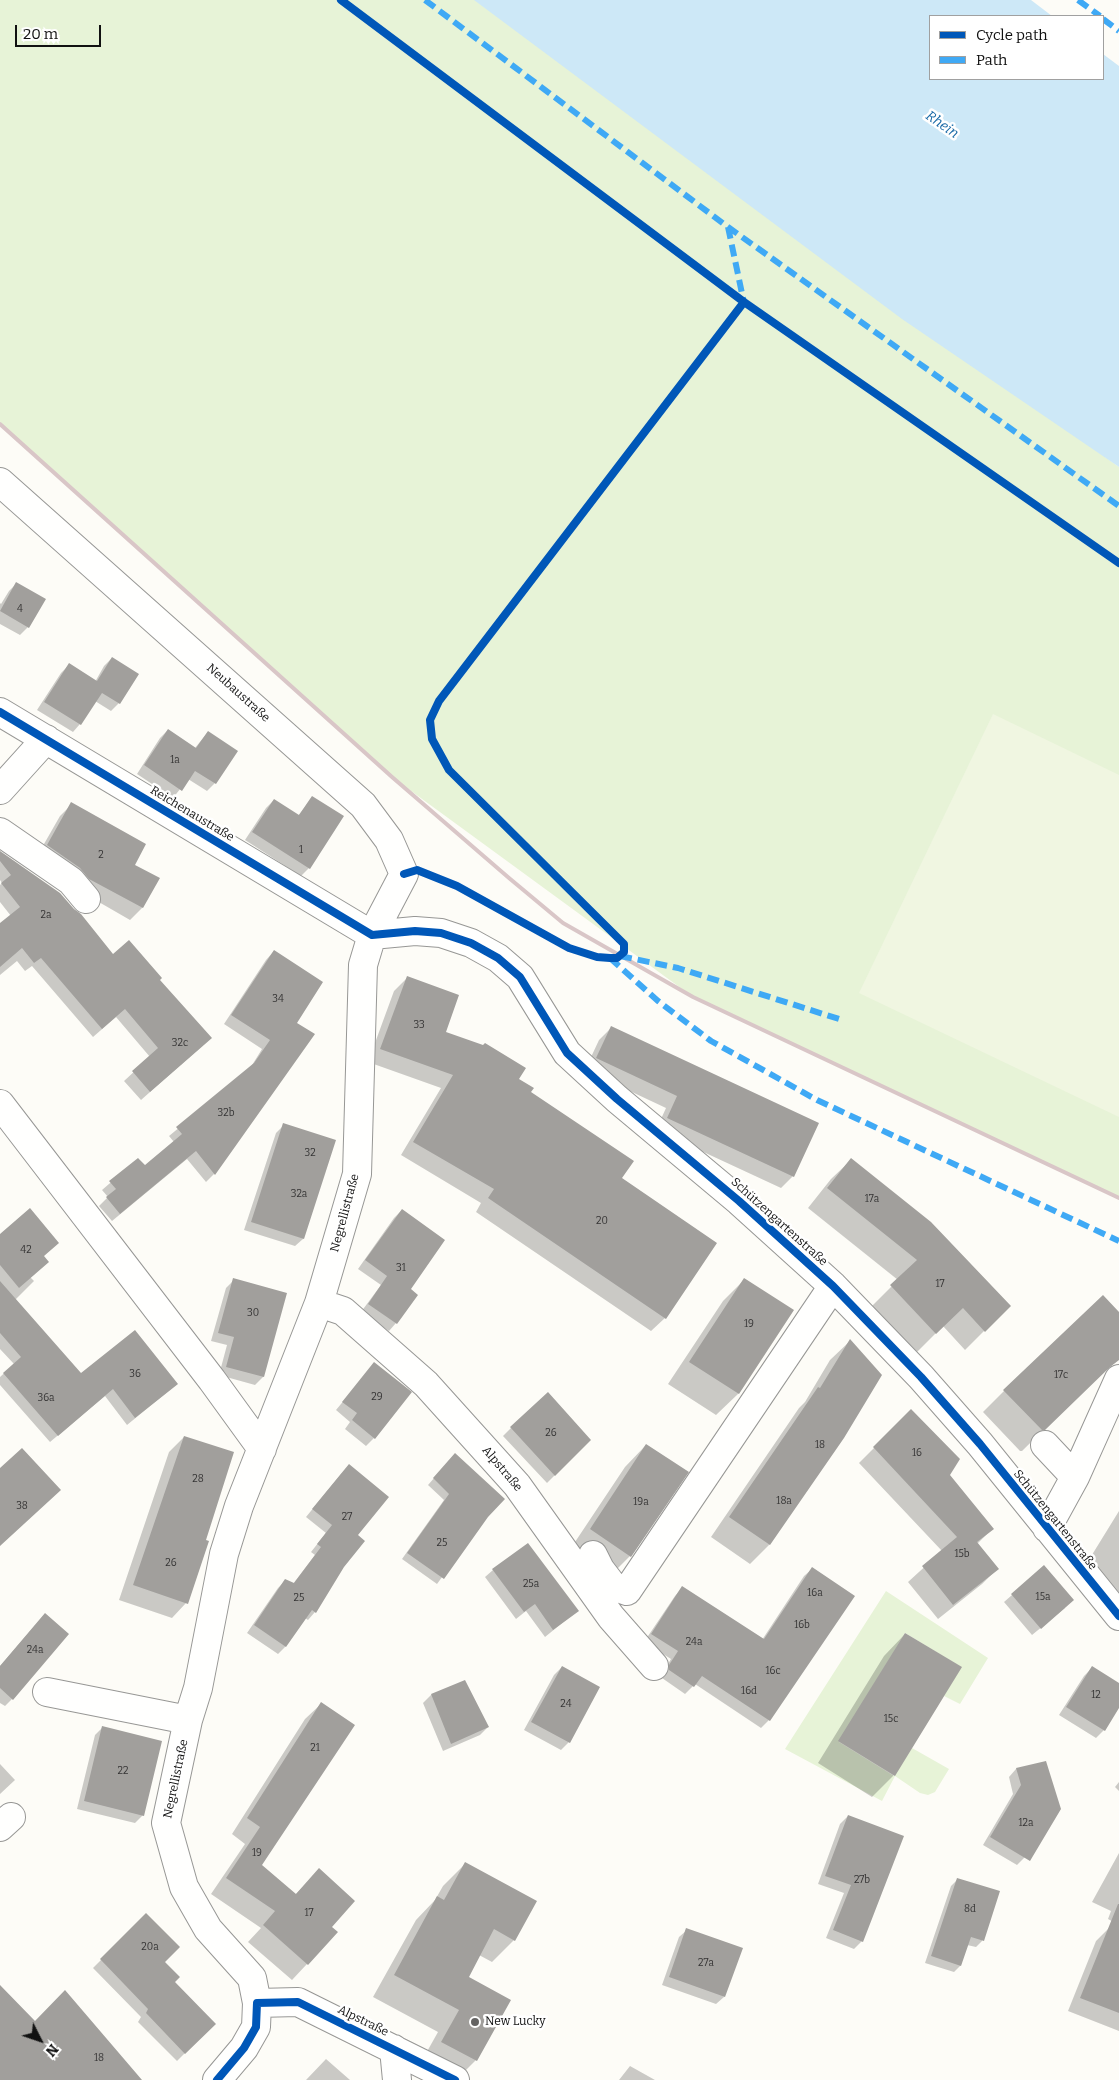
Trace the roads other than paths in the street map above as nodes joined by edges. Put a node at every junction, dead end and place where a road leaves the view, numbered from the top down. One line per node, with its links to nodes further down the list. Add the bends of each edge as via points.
1 (0, 482): 7 (street, Neubaustraße, via 363,806 390,840 404,874)
2 (0, 712): 3 (street, Reichenaustraße)
3 (46, 739): 4 (street); 7 (street, Reichenaustraße)
4 (0, 790)
5 (0, 832): 6 (street, via 71,881)
6 (86, 899)
7 (372, 935): 9 (street, Schützengartenstraße, via 415,931 441,933 471,943 498,958 520,977 567,1053); 10 (street, Negrellistraße, via 363,965 357,1174)
8 (0, 1104): 13 (street)
9 (833, 1286): 15 (street, Schützengartenstraße, via 922,1376); 16 (street, via 627,1591 613,1586)
10 (319, 1303): 13 (street, Negrellistraße); 18 (street, Alpstraße, via 343,1311 426,1384 517,1485 611,1617)
11 (1119, 1379): 14 (street)
12 (1045, 1445): 14 (street)
13 (262, 1449): 20 (street, Negrellistraße, via 238,1506 224,1554 198,1688)
14 (1075, 1477): 15 (street)
15 (1047, 1528): 17 (street, Schützengartenstraße)
16 (593, 1555)
17 (1119, 1616)
18 (654, 1666)
19 (47, 1692): 20 (street)
20 (188, 1720): 21 (street, Negrellistraße, via 166,1823 184,1887 208,1929 252,1978)
21 (258, 2003): 22 (street, Alpstraße, via 298,2002); 23 (street, Negrellistraße, via 256,2027 244,2048)
22 (394, 2049): 24 (street, Alpstraße); 25 (street, Alpstraße)
23 (217, 2080)
24 (396, 2080)
25 (455, 2080)

